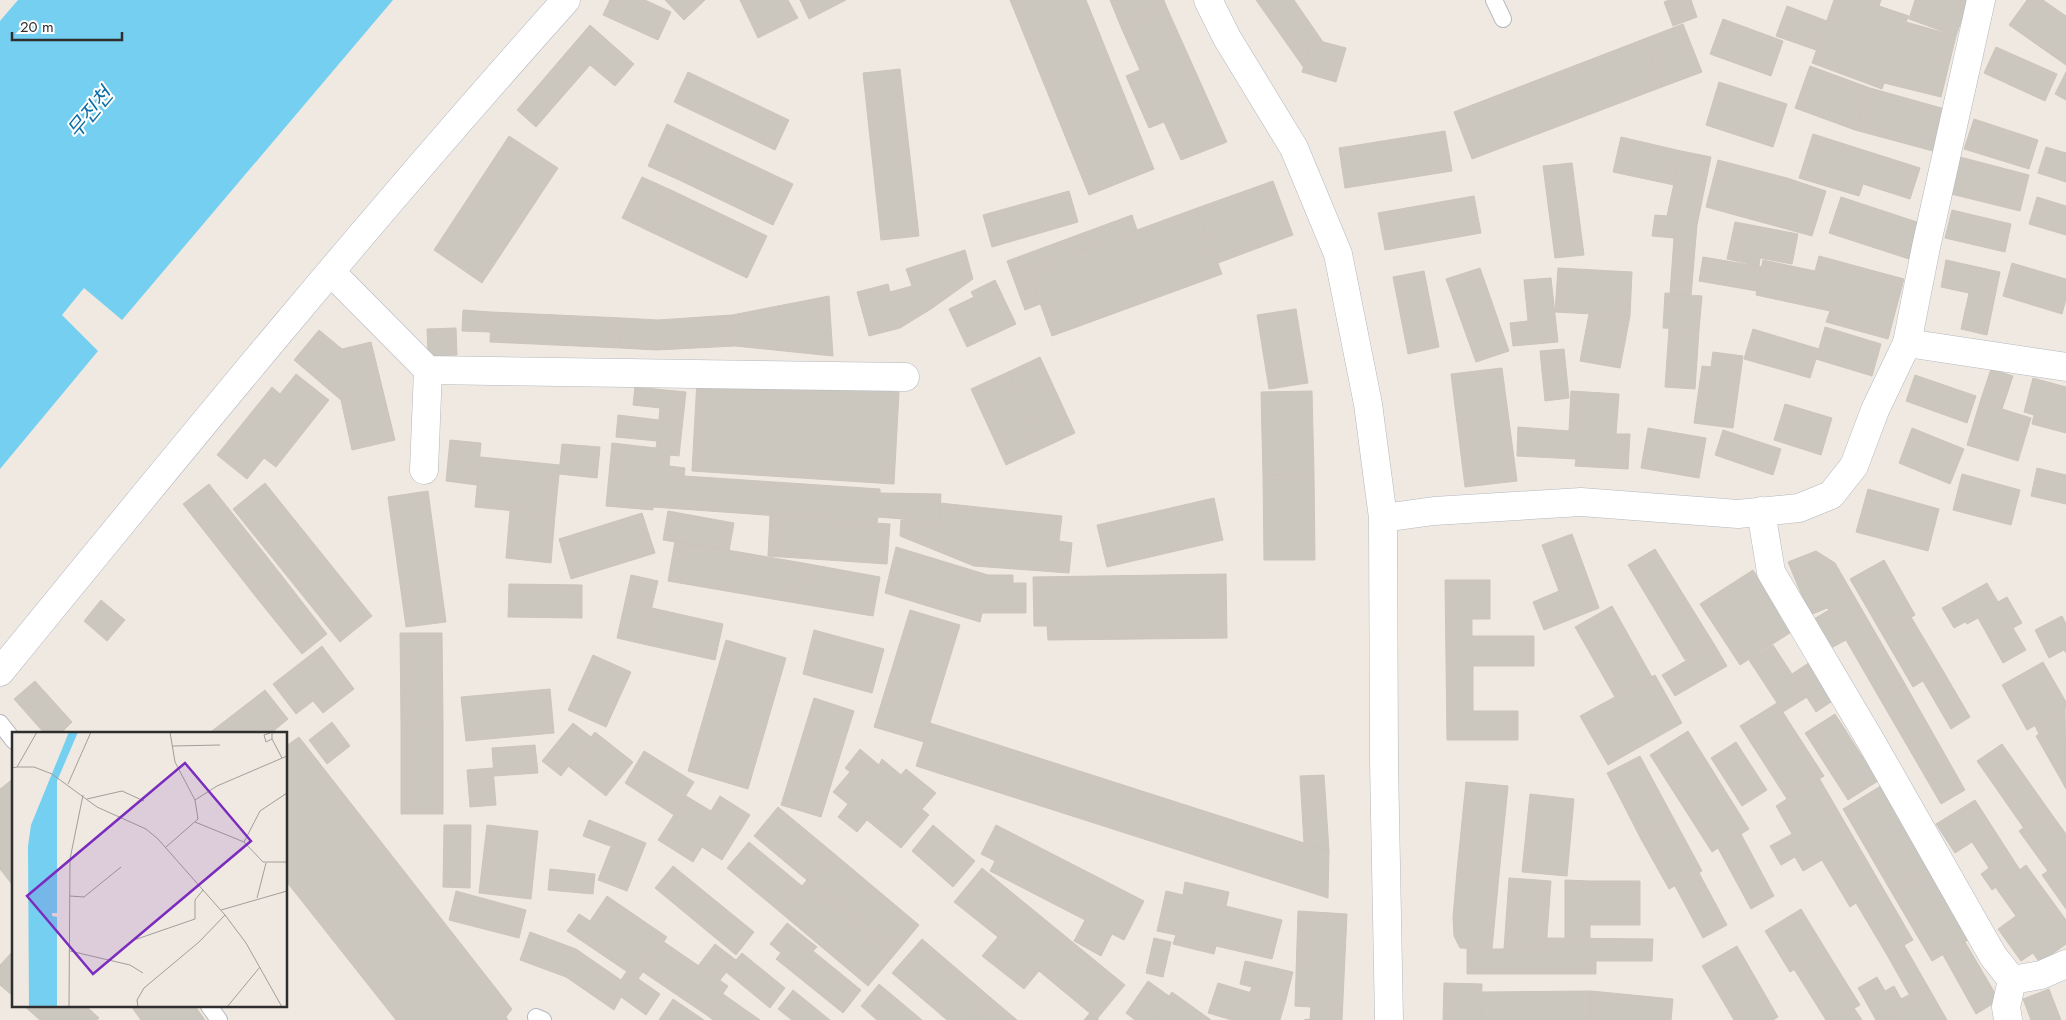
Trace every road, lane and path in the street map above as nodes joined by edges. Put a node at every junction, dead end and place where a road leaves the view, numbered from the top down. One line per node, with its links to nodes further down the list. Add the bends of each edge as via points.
1 (566, 0): 6 (street)
2 (1208, 0): 13 (street, via 1227,38 1294,148 1338,254 1368,404)
3 (1494, 0): 5 (lane)
4 (1981, 0): 7 (street)
5 (1504, 19)
6 (330, 272): 9 (street); 14 (street)
7 (1907, 343): 8 (street); 12 (street, via 1875,410 1854,466 1832,495 1800,508)
8 (2066, 367)
9 (428, 370): 10 (street); 11 (street)
10 (905, 377)
11 (424, 470)
12 (1761, 511): 13 (street, via 1738,514 1581,502 1434,511); 18 (street, via 1771,572 1993,956)
13 (1383, 518): 21 (street)
14 (0, 672)
15 (0, 723): 16 (lane)
16 (12, 738)
17 (2066, 964): 18 (street, via 2042,975)
18 (2012, 980): 22 (street, via 2006,1007)
19 (210, 1008): 20 (lane)
20 (219, 1020)
21 (1389, 1020)
22 (2008, 1020)

